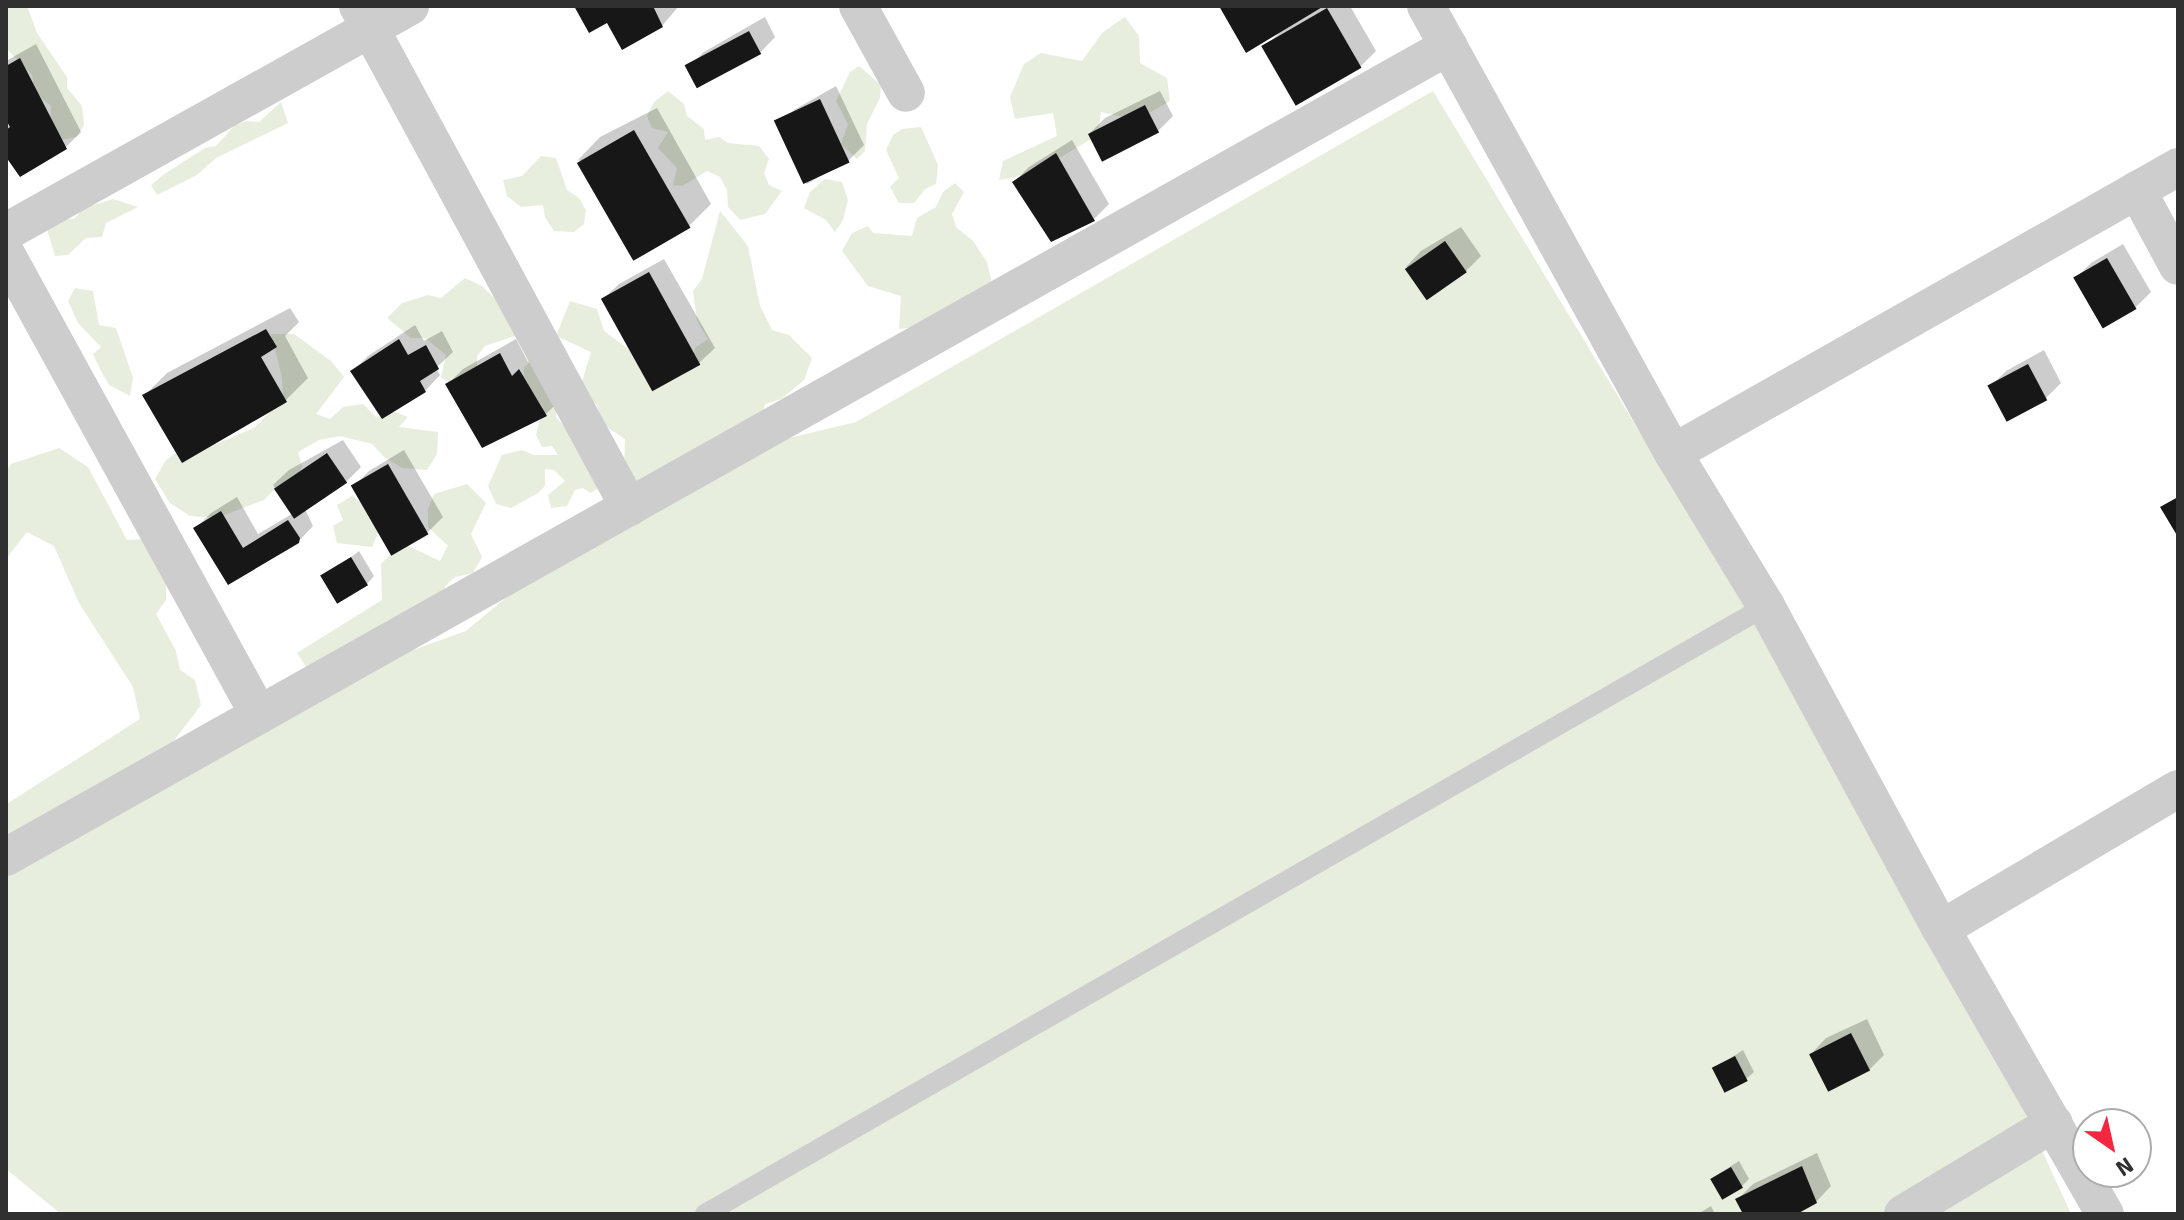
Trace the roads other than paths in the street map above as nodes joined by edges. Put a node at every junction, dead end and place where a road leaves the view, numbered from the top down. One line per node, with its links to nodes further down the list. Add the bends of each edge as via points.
1 (410, 6): 4 (street)
2 (858, 6): 6 (street)
3 (1426, 6): 5 (street)
4 (364, 17): 9 (street); 13 (street)
5 (1449, 46): 12 (street); 13 (street)
6 (906, 93)
7 (2178, 167): 8 (street)
8 (2137, 190): 11 (street); 12 (street)
9 (6, 232)
10 (6, 254): 15 (street)
11 (2178, 266)
12 (1673, 453): 14 (street)
13 (629, 507): 15 (street)
14 (1766, 606): 18 (street); 20 (lane)
15 (259, 715): 17 (street)
16 (2178, 789): 18 (street)
17 (6, 857)
18 (1941, 929): 19 (street)
19 (2054, 1123): 21 (street); 22 (street)
20 (705, 1214)
21 (1903, 1214)
22 (2105, 1214)

